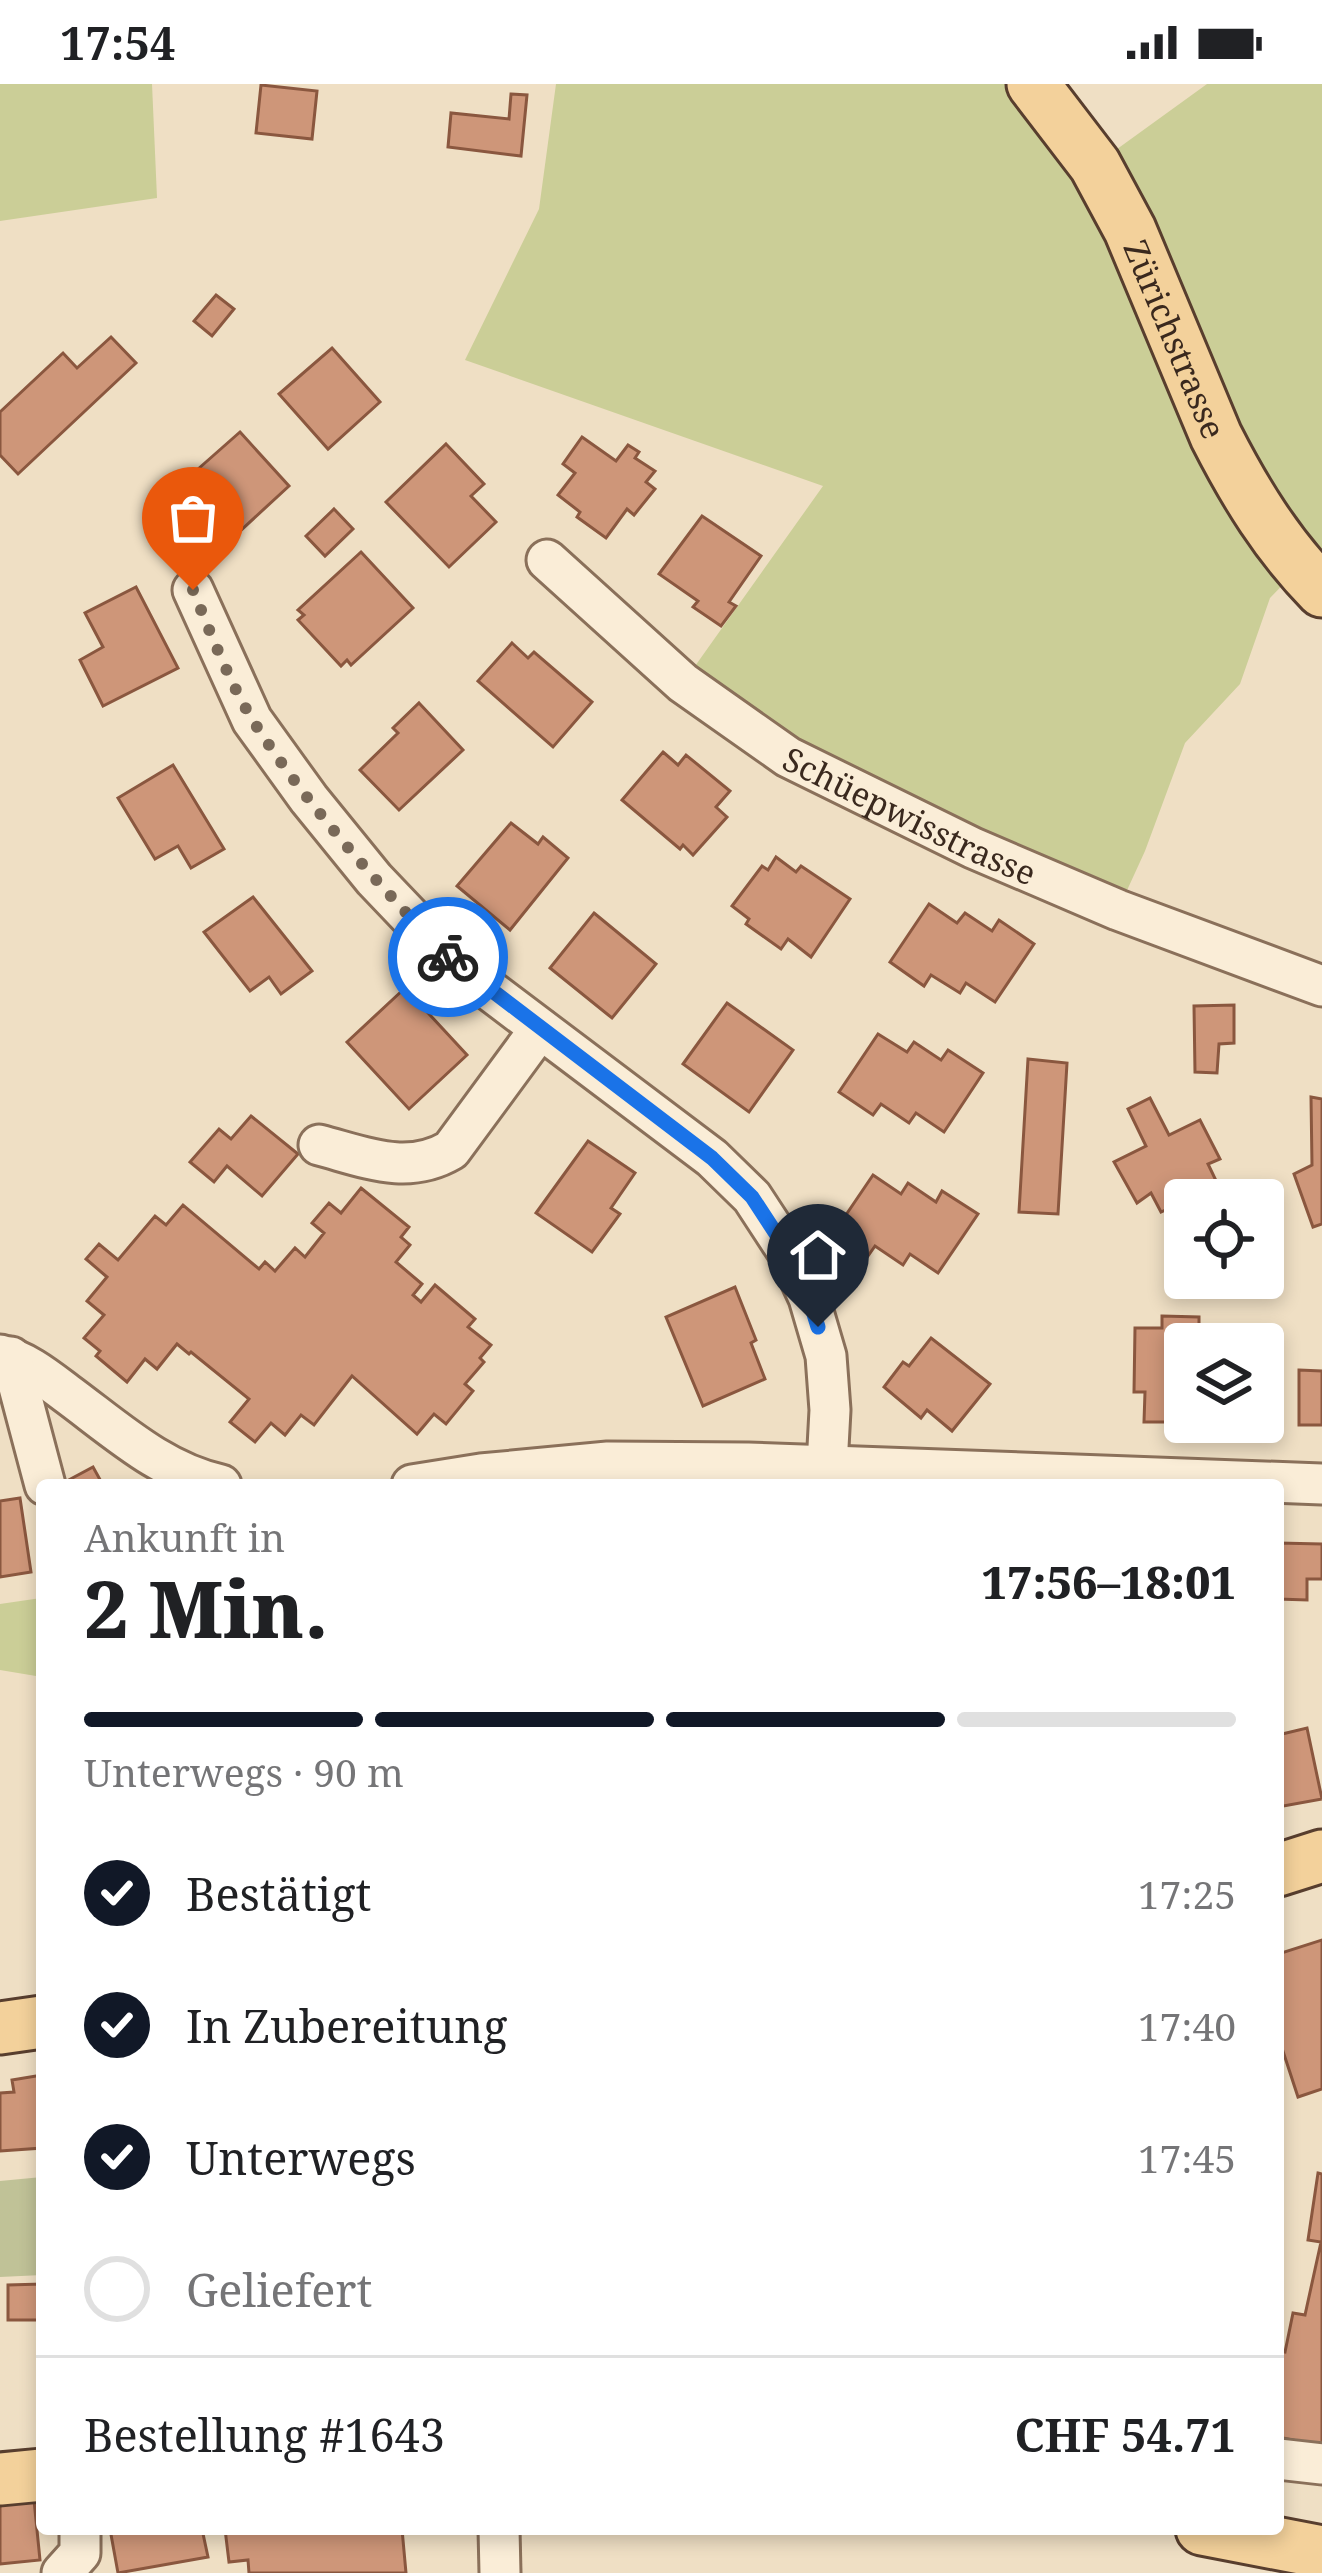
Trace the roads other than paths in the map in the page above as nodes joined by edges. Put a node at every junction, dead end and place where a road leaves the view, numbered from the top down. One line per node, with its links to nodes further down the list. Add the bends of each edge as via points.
1 (1033, 84): 4 (main road, Zürichstrasse, via 1112,194 1232,469)
2 (547, 560): 5 (street, Schüepwisstrasse, via 683,683 788,757 1118,910)
3 (193, 590): 6 (street, via 252,720 309,799 456,965)
4 (1322, 591)
5 (1322, 986)
6 (540, 1029): 7 (street, via 451,1150 434,1160 377,1161); 9 (street, via 712,1158 752,1197 788,1252 826,1356)
7 (319, 1145)
8 (5, 1356): 10 (street); 11 (street, via 162,1463)
9 (826, 1466): 12 (street, via 608,1462); 13 (street)
10 (43, 1479)
11 (199, 1479)
12 (450, 1479)
13 (1184, 1479)
14 (1284, 1483): 15 (street)
15 (1322, 1484)
16 (1322, 1856): 17 (main road)
17 (1284, 1868)
18 (36, 2023): 19 (main road)
19 (0, 2028)
20 (1284, 2460): 21 (street)
21 (1322, 2464)
22 (36, 2476): 23 (main road)
23 (0, 2480)
24 (499, 2535): 27 (street)
25 (1233, 2535): 26 (main road)
26 (1322, 2552)
27 (500, 2573)

